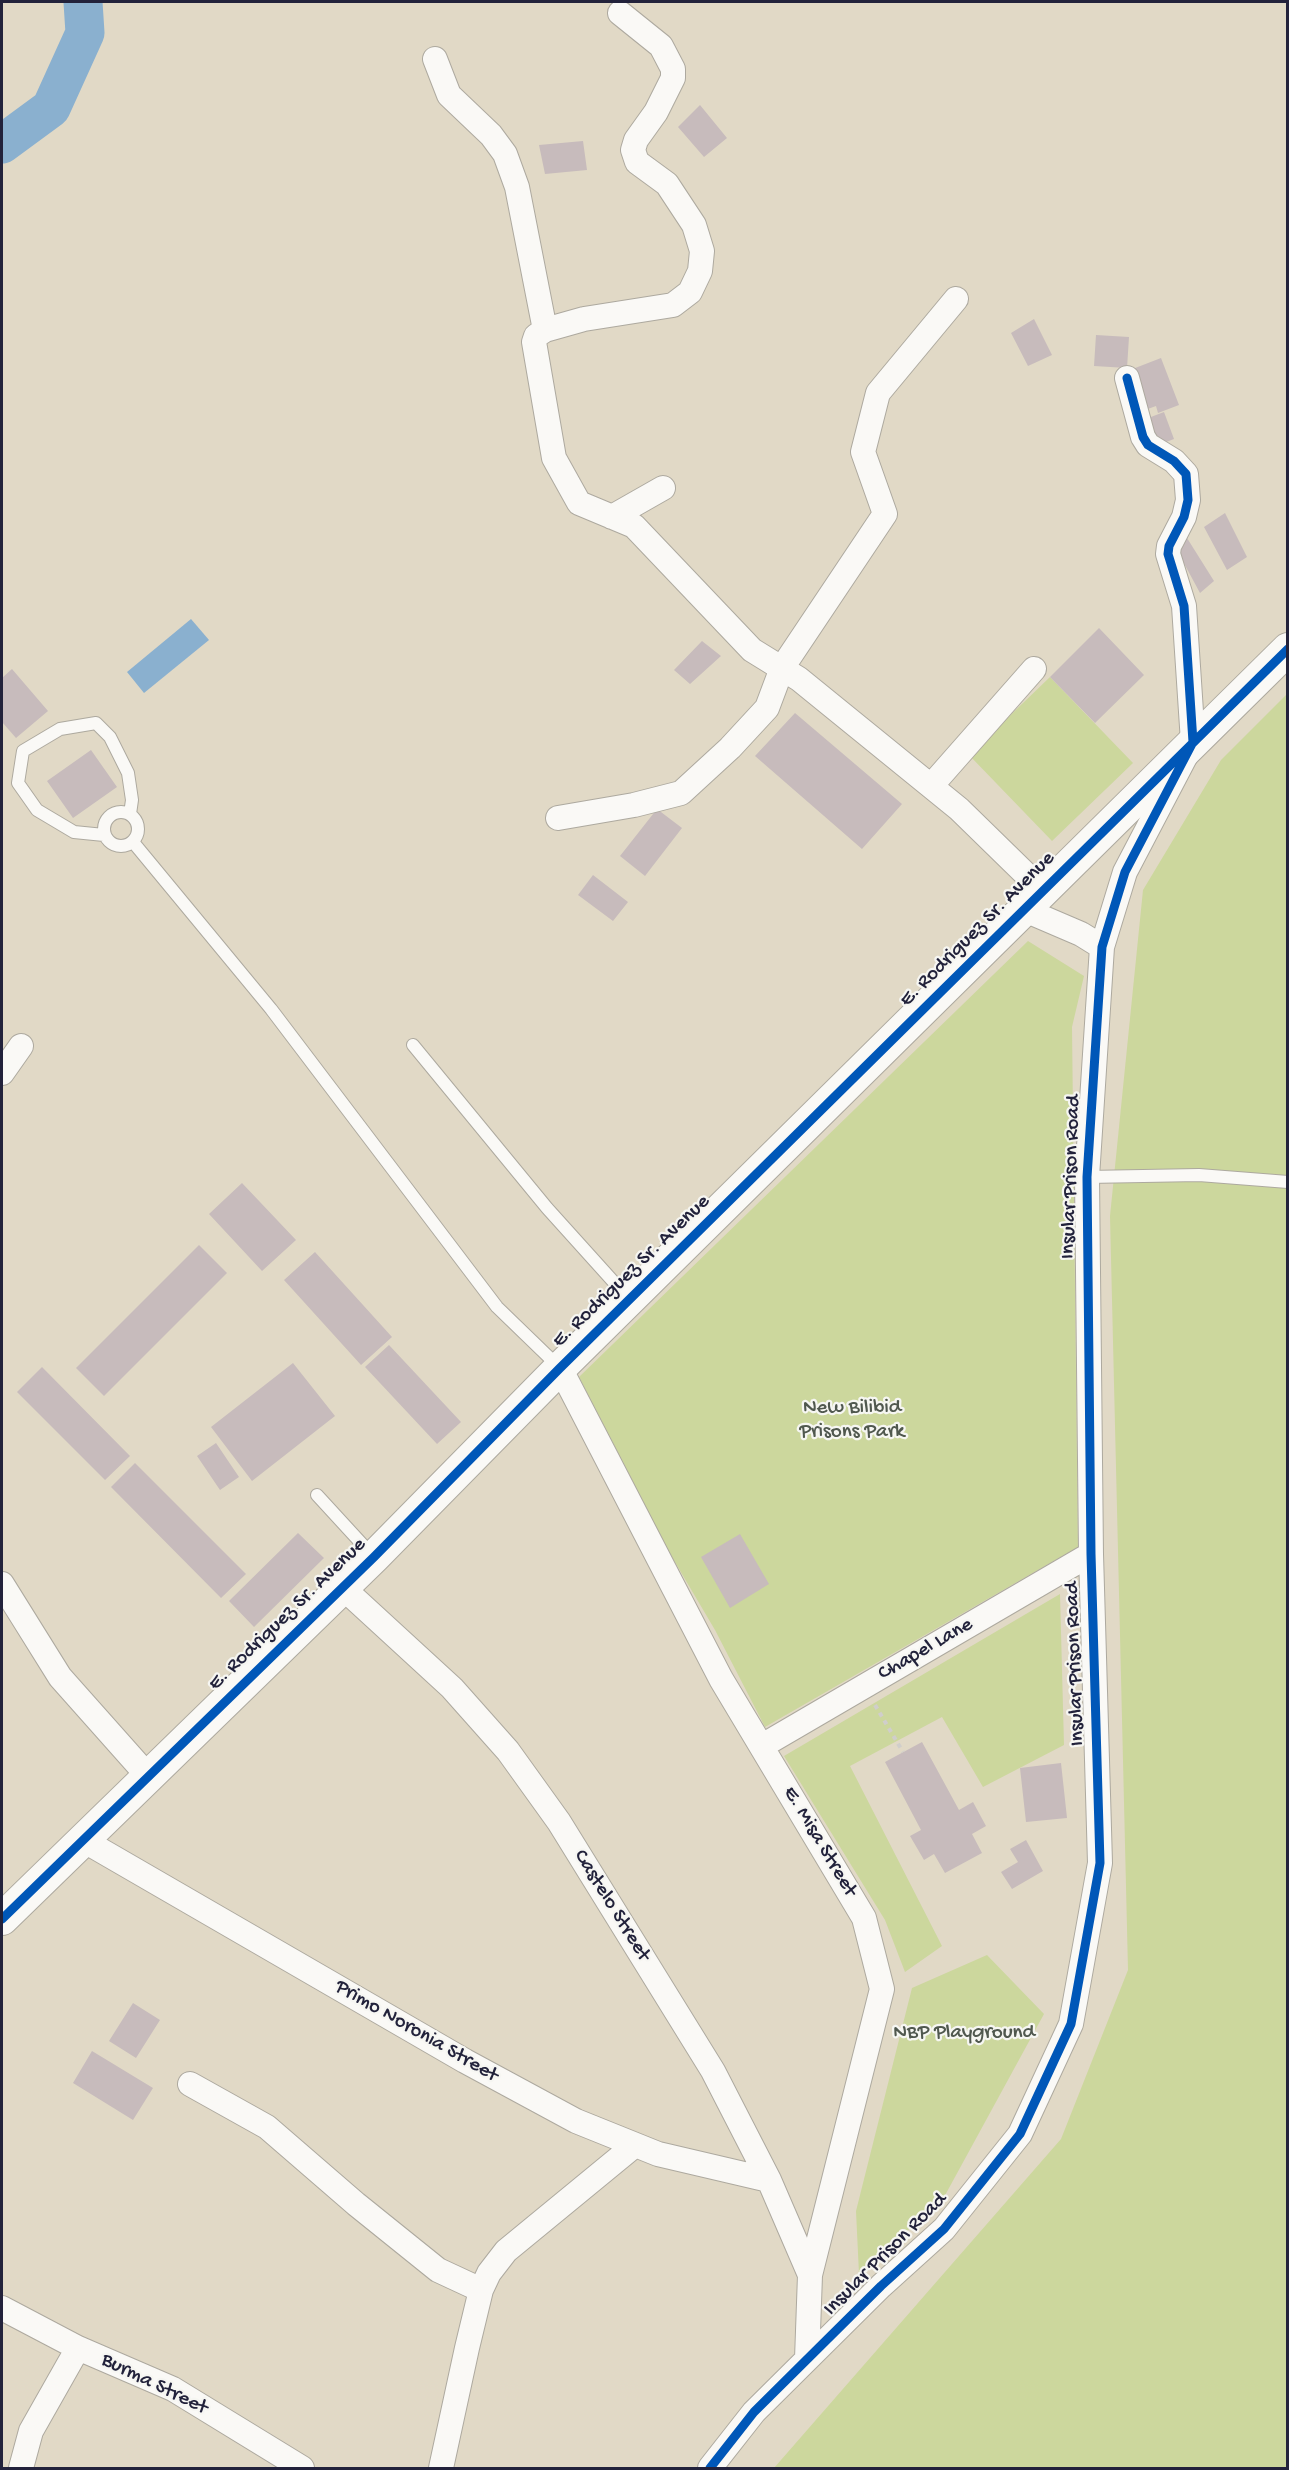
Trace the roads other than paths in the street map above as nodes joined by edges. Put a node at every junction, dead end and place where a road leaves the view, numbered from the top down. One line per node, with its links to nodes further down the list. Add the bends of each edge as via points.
1 (620, 13): 4 (street, via 661,46 673,69 673,78 633,150 638,162 667,184 694,225 702,250 700,271 690,292 673,305 584,319)
2 (435, 59): 4 (street, via 449,95 505,154 517,187)
3 (956, 299): 9 (street, via 878,393 863,452 885,514)
4 (545, 330): 7 (street, via 534,342 554,458 579,503)
5 (1127, 378): 11 (street, via 1143,437 1186,474 1188,500 1168,554 1184,606)
6 (663, 488): 7 (street)
7 (612, 517): 9 (street, via 633,526 752,650)
8 (1287, 649): 11 (street, E. Rodriguez Sr. Avenue)
9 (782, 668): 12 (street); 14 (street, via 767,708 681,793)
10 (1034, 669): 12 (street)
11 (1193, 742): 17 (street, E. Rodriguez Sr. Avenue); 18 (street, Insular Prison Road, via 1125,872)
12 (931, 786): 17 (street, via 959,809)
13 (130, 814): 15 (lane, via 116,812 111,816); 15 (lane, via 128,773 110,737 96,723 60,729 23,751 18,783 37,810 74,832); 16 (lane, via 139,827)
14 (558, 818)
15 (104, 835): 16 (lane, via 111,844 123,847)
16 (133, 842): 25 (lane, via 279,1018 496,1307)
17 (1034, 900): 18 (street); 24 (street, E. Rodriguez Sr. Avenue)
18 (1102, 947): 22 (street, Insular Prison Road)
19 (413, 1045): 24 (lane, via 547,1208)
20 (21, 1046): 21 (street)
21 (2, 1073)
22 (1087, 1177): 23 (lane, via 1199,1175); 27 (street, Insular Prison Road)
23 (1287, 1182)
24 (630, 1300): 25 (street, E. Rodriguez Sr. Avenue)
25 (560, 1368): 28 (street, E. Rodriguez Sr. Avenue); 31 (street, E. Misa Street, via 721,1679)
26 (317, 1495): 28 (lane)
27 (1091, 1554): 31 (street, Chapel Lane); 42 (street, Insular Prison Road, via 1100,1863 1071,2024 1020,2134 944,2229)
28 (374, 1557): 30 (street, E. Rodriguez Sr. Avenue)
29 (2, 1584): 32 (street, via 60,1677)
30 (342, 1587): 32 (street, E. Rodriguez Sr. Avenue); 37 (street, Castelo Street, via 452,1688 508,1751 559,1822 712,2071)
31 (762, 1746): 38 (street, E. Misa Street, via 864,1918 882,1989)
32 (148, 1776): 33 (street, E. Rodriguez Sr. Avenue)
33 (83, 1840): 34 (street, E. Rodriguez Sr. Avenue); 36 (street, Primo Noronia Street, via 465,2061 576,2121)
34 (2, 1919)
35 (190, 2084): 39 (street, via 267,2127 438,2270)
36 (635, 2145): 37 (street, Primo Noronia Street); 39 (street, via 506,2251)
37 (769, 2180): 38 (street, Castelo Street)
38 (810, 2275): 42 (street, E. Misa Street)
39 (481, 2290): 45 (street)
40 (2, 2308): 41 (street, Burma Street)
41 (78, 2348): 43 (street, via 31,2431); 44 (street, Burma Street, via 173,2390)
42 (807, 2359): 46 (street, Insular Prison Road, via 754,2412)
43 (21, 2469)
44 (302, 2469)
45 (441, 2469)
46 (710, 2469)

